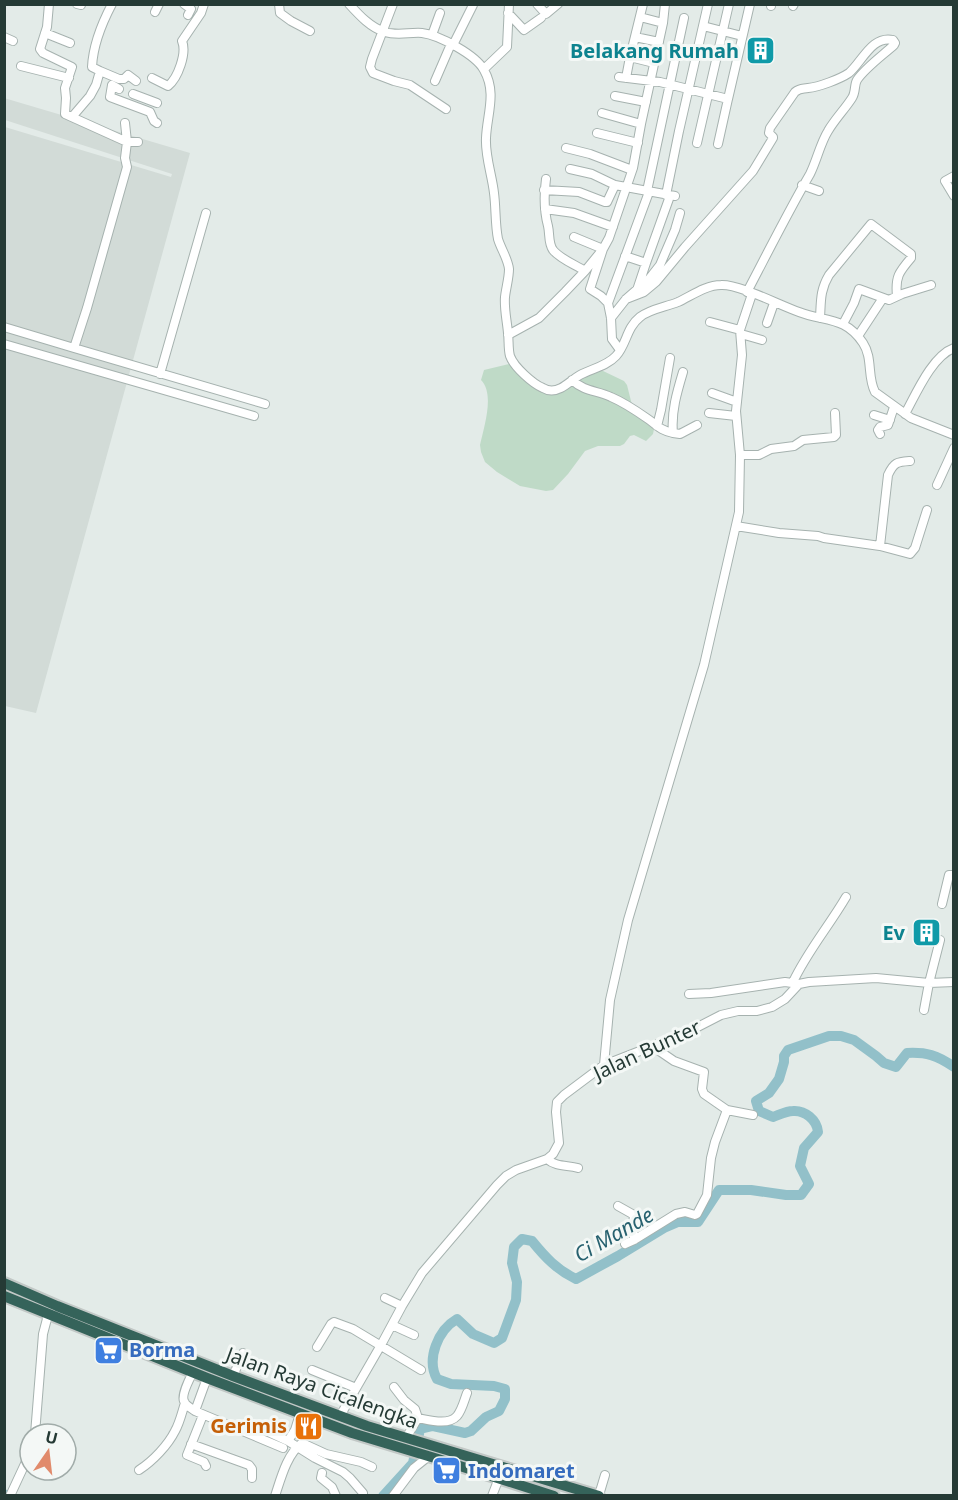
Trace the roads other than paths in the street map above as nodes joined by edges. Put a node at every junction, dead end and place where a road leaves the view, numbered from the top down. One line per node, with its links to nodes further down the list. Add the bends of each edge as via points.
1 (49, 4): 27 (street)
2 (112, 4): 40 (street, via 94,52 92,67)
3 (184, 4): 18 (street, via 190,9)
4 (204, 4): 42 (street, via 182,41 184,51 176,77 168,86)
5 (279, 4): 24 (street, via 280,13)
6 (349, 4): 26 (street)
7 (393, 4): 26 (street)
8 (537, 4): 9 (street, via 546,14)
9 (558, 4)
10 (644, 4): 19 (street)
11 (665, 4): 22 (street)
12 (708, 4): 23 (street)
13 (729, 4): 25 (street)
14 (750, 4): 29 (street)
15 (473, 5): 35 (street)
16 (509, 9): 20 (street, via 524,30); 39 (street, via 507,47)
17 (440, 13): 28 (street)
18 (188, 15)
19 (640, 17): 22 (street); 31 (street)
20 (541, 18)
21 (684, 18): 46 (street)
22 (663, 24): 33 (street)
23 (703, 26): 25 (street); 47 (street)
24 (310, 31)
25 (722, 31): 29 (street); 48 (street)
26 (382, 32): 28 (street); 53 (street, via 370,67 373,73 410,85)
27 (45, 33): 34 (street); 41 (street, via 41,51 71,65)
28 (432, 35): 35 (street)
29 (742, 36): 51 (street)
30 (4, 37): 32 (street)
31 (635, 38): 33 (street); 36 (street)
32 (13, 41)
33 (659, 42): 37 (street)
34 (70, 43)
35 (452, 44): 39 (street); 44 (street)
36 (630, 57): 37 (street); 45 (street, via 623,78)
37 (654, 63): 45 (street)
38 (21, 66): 41 (street)
39 (484, 69): 103 (street, via 491,93 486,147 498,240 509,266 505,300)
40 (99, 74): 43 (street, via 119,79 128,75); 54 (street, via 115,87 111,98); 56 (street, via 90,96)
41 (69, 78): 56 (street, via 64,112)
42 (152, 78)
43 (136, 81)
44 (435, 81)
45 (651, 82): 46 (street); 52 (street)
46 (669, 84): 47 (street); 76 (street)
47 (688, 88): 48 (street); 77 (street)
48 (708, 93): 51 (street); 64 (street)
49 (133, 94): 54 (street, via 159,100)
50 (615, 96): 52 (street)
51 (728, 99): 65 (street)
52 (646, 102): 59 (street)
53 (446, 109)
54 (150, 112): 58 (street)
55 (602, 113): 59 (street)
56 (72, 117): 61 (street)
57 (125, 123): 61 (street)
58 (157, 123)
59 (641, 124): 63 (street)
60 (597, 134): 63 (street)
61 (127, 142): 62 (street); 107 (street, via 127,167)
62 (138, 142)
63 (638, 143): 68 (street)
64 (697, 143)
65 (718, 144)
66 (566, 148): 68 (street)
67 (570, 170): 71 (street, via 592,174)
68 (632, 170): 73 (street)
69 (954, 176): 78 (street, via 945,182)
70 (546, 178): 74 (street)
71 (615, 185): 73 (street); 74 (street, via 607,202 579,192)
72 (802, 185): 75 (street); 90 (street); 92 (street, via 827,132 853,96 856,82 894,45 893,40 882,40 867,51 848,73 795,92 770,128 773,138 753,171 650,289)
73 (626, 187): 76 (street); 82 (street)
74 (544, 190): 79 (street)
75 (819, 191)
76 (648, 192): 77 (street); 85 (street)
77 (670, 196): 86 (street)
78 (954, 196)
79 (545, 209): 82 (street, via 574,213); 87 (street, via 554,250)
80 (206, 213): 112 (street)
81 (681, 213): 89 (street, via 660,265)
82 (613, 227): 84 (street)
83 (574, 237): 84 (street)
84 (603, 249): 87 (street); 94 (street, via 590,289)
85 (625, 256): 86 (street); 94 (street)
86 (646, 263): 89 (street)
87 (585, 271): 103 (street, via 539,318)
88 (930, 285): 91 (street)
89 (636, 290): 92 (street)
90 (749, 293): 95 (street); 102 (street); 109 (street, via 716,285 643,314 633,322)
91 (897, 296): 93 (street); 97 (street, via 898,275 911,256 871,224 823,284)
92 (626, 298): 96 (street)
93 (883, 298): 100 (street, via 859,289); 104 (street)
94 (608, 303): 96 (street)
95 (774, 303): 97 (street); 99 (street)
96 (611, 318): 109 (street, via 612,339)
97 (820, 318): 100 (street)
98 (710, 322): 102 (street)
99 (767, 323)
100 (843, 324): 104 (street)
101 (4, 327): 105 (street)
102 (741, 332): 106 (street); 115 (street)
103 (508, 335): 113 (street, via 510,357 543,389 560,389)
104 (858, 336): 117 (street, via 870,358 873,389)
105 (11, 339): 107 (street); 122 (street)
106 (762, 340)
107 (74, 348): 112 (street)
108 (954, 348): 120 (street, via 931,367)
109 (620, 350): 113 (street, via 609,362)
110 (670, 358): 126 (street)
111 (683, 372): 127 (street, via 674,405)
112 (160, 374): 116 (street)
113 (572, 380): 126 (street, via 583,389 613,398)
114 (712, 393): 115 (street)
115 (737, 402): 123 (street)
116 (265, 404)
117 (895, 407): 120 (street); 124 (street)
118 (709, 413): 123 (street)
119 (836, 413): 131 (street, via 834,437 803,440 759,455)
120 (905, 414): 129 (street)
121 (874, 415): 124 (street)
122 (254, 416)
123 (736, 417): 131 (street)
124 (890, 420): 128 (street, via 880,427)
125 (697, 425): 127 (street, via 684,433)
126 (657, 426): 127 (street)
127 (673, 433)
128 (880, 434)
129 (954, 435)
130 (954, 448): 133 (street)
131 (740, 454): 135 (street)
132 (910, 461): 136 (street, via 892,466 888,475)
133 (937, 485)
134 (927, 510): 136 (street, via 910,555)
135 (736, 526): 136 (street); 147 (street, via 702,673 628,920 610,1000)
136 (880, 546)
137 (954, 875): 139 (street, via 950,875)
138 (846, 897): 142 (street, Jalan Bunter, via 801,964)
139 (942, 904)
140 (940, 940): 143 (street)
141 (954, 982): 143 (street)
142 (796, 983): 143 (street, via 876,978); 144 (street); 146 (street, Jalan Bunter, via 785,999 772,1007 721,1015)
143 (929, 983): 145 (street)
144 (689, 994)
145 (924, 1010)
146 (652, 1046): 147 (street, Jalan Bunter); 148 (street, via 674,1061 704,1072 704,1094)
147 (603, 1065): 150 (street, Jalan Bunter, via 557,1102 559,1143)
148 (727, 1110): 149 (street); 153 (street, via 713,1150 707,1195 697,1214 676,1214)
149 (753, 1115)
150 (548, 1159): 151 (street, via 555,1165); 158 (street, via 516,1170 497,1185 422,1273)
151 (578, 1168)
152 (618, 1206): 153 (street, via 634,1215)
153 (634, 1240): 154 (street)
154 (625, 1244)
155 (4, 1283): 168 (highway, Jalan Raya Cicalengka)
156 (4, 1296): 159 (highway, Jalan Raya Cicalengka)
157 (386, 1298): 158 (street)
158 (402, 1306): 160 (street)
159 (48, 1315): 167 (highway, Jalan Raya Cicalengka); 178 (street)
160 (392, 1325): 161 (street); 162 (street)
161 (414, 1335)
162 (381, 1345): 163 (street, via 334,1322); 166 (street); 171 (street)
163 (316, 1347)
164 (243, 1353): 168 (street)
165 (312, 1370): 171 (street)
166 (421, 1370)
167 (193, 1372): 169 (highway, Jalan Raya Cicalengka); 173 (street, via 183,1397)
168 (233, 1376): 176 (highway, Jalan Raya Cicalengka)
169 (207, 1378): 174 (street); 175 (highway, Jalan Raya Cicalengka)
170 (394, 1387): 177 (street, via 415,1409)
171 (356, 1388): 176 (street)
172 (467, 1393): 177 (street, via 451,1420)
173 (185, 1403): 174 (street); 187 (street, via 175,1431)
174 (199, 1413): 181 (street); 182 (street)
175 (300, 1414): 180 (highway, Jalan Raya Cicalengka, via 352,1433); 182 (street)
176 (340, 1416): 180 (highway, Jalan Raya Cicalengka)
177 (418, 1418): 180 (street)
178 (36, 1422)
179 (264, 1430): 182 (street)
180 (404, 1442): 184 (highway, Jalan Raya Cicalengka)
181 (191, 1444): 185 (street, via 187,1455); 191 (street, via 249,1465)
182 (285, 1444): 183 (street)
183 (297, 1447): 186 (street, via 303,1443); 195 (street); 197 (street, via 343,1472)
184 (431, 1452): 192 (highway, Jalan Raya Cicalengka); 198 (street); 201 (highway, Jalan Raya Cicalengka)
185 (206, 1466)
186 (372, 1467)
187 (139, 1470)
188 (322, 1473): 196 (street, via 321,1478)
189 (605, 1475): 201 (street)
190 (18, 1478): 193 (street)
191 (252, 1478)
192 (499, 1478): 194 (highway, Jalan Raya Cicalengka); 199 (street)
193 (11, 1493)
194 (540, 1493): 200 (highway, Jalan Raya Cicalengka)
195 (274, 1496)
196 (336, 1496)
197 (362, 1496)
198 (393, 1496)
199 (492, 1496)
200 (554, 1496)
201 (599, 1496)

